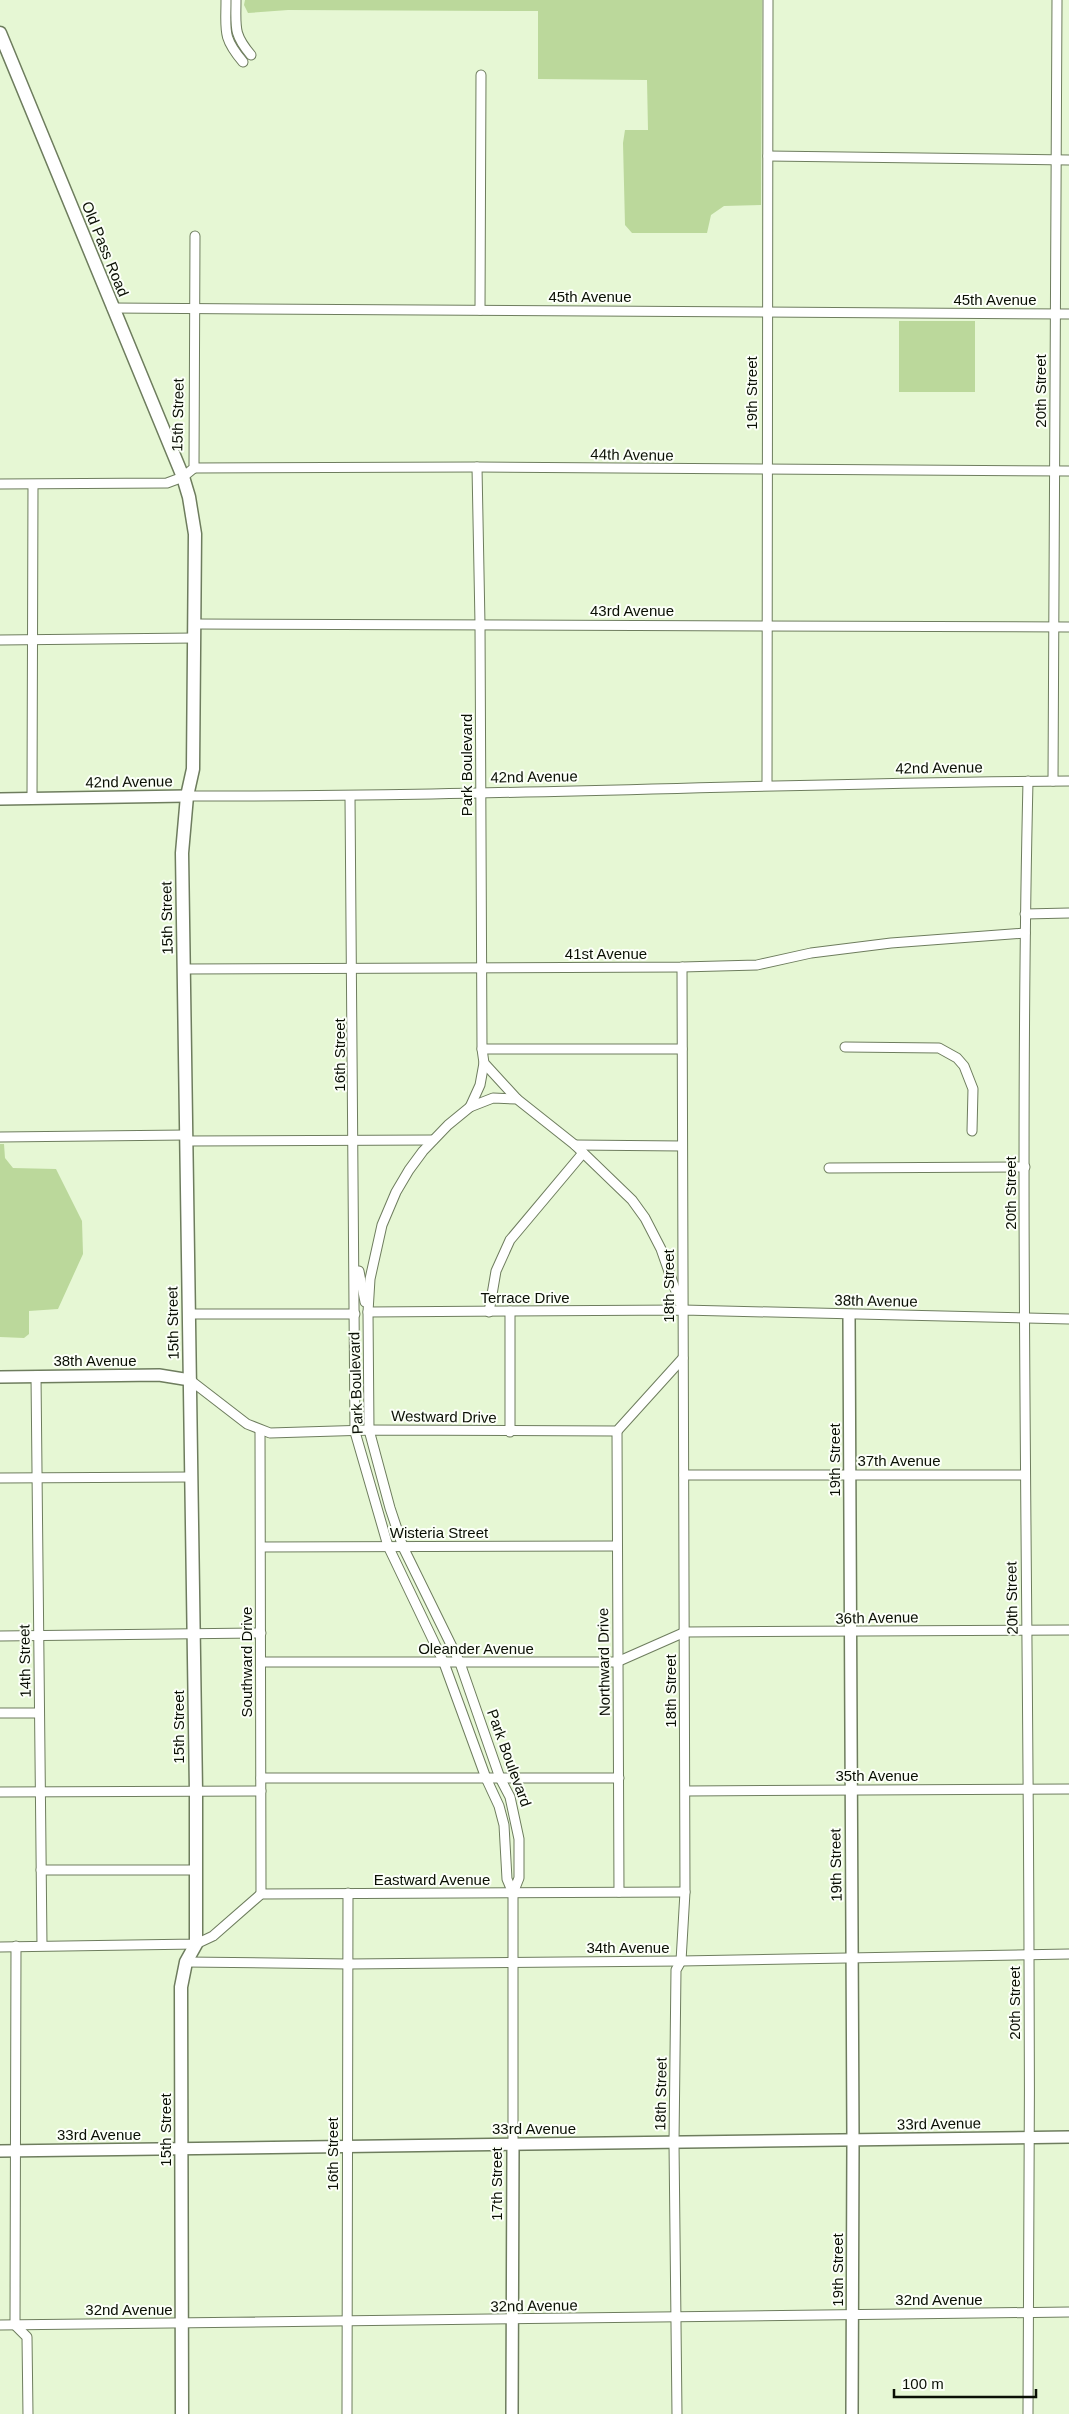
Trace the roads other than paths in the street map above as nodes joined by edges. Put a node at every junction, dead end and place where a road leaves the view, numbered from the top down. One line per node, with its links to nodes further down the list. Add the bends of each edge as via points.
1 (226, 0): 7 (street, via 226,34 230,46)
2 (236, 0): 6 (street, via 236,32)
3 (768, 0): 9 (street, 19th Street)
4 (1057, 0): 10 (street, 20th Street)
5 (0, 33): 14 (main road, Old Pass Road)
6 (251, 55)
7 (243, 62)
8 (481, 76): 15 (street)
9 (768, 156): 10 (street); 16 (street, 19th Street)
10 (1056, 160): 11 (street); 17 (street, 20th Street)
11 (1069, 160)
12 (195, 236): 13 (street, 15th Street)
13 (196, 307): 14 (street, 45th Avenue); 15 (street, 45th Avenue); 20 (street, 15th Street)
14 (112, 308): 24 (main road, Old Pass Road)
15 (480, 310): 16 (street, 45th Avenue)
16 (768, 312): 17 (street, 45th Avenue); 21 (street, 19th Street)
17 (1055, 314): 18 (street, 45th Avenue); 22 (street, 20th Street)
18 (1069, 314)
19 (477, 467): 20 (street, 44th Avenue); 21 (street, 44th Avenue); 28 (street, Park Boulevard)
20 (194, 468): 24 (street, 15th Street)
21 (766, 470): 22 (street, 44th Avenue); 29 (street, 19th Street)
22 (1054, 471): 23 (street, 44th Avenue); 30 (street, 20th Street)
23 (1069, 471)
24 (182, 477): 26 (street, via 168,483); 27 (main road, 15th Street, via 195,534)
25 (0, 484): 26 (street)
26 (33, 485): 34 (street)
27 (195, 624): 28 (street, 43rd Avenue); 32 (main road, 15th Street)
28 (480, 624): 29 (street, 43rd Avenue); 39 (street, Park Boulevard)
29 (768, 626): 30 (street, 43rd Avenue); 38 (street, 19th Street)
30 (1055, 627): 31 (street, 43rd Avenue); 36 (street, 20th Street)
31 (1069, 628)
32 (195, 638): 34 (street); 40 (main road, 15th Street, via 193,769)
33 (0, 640): 34 (street)
34 (32, 640): 43 (street)
35 (1028, 781): 36 (street, 42nd Avenue); 38 (street, 42nd Avenue); 45 (street, 20th Street)
36 (1053, 781): 37 (street, 42nd Avenue)
37 (1069, 781)
38 (767, 785): 39 (street, 42nd Avenue)
39 (480, 793): 41 (street, 42nd Avenue); 47 (street, Park Boulevard)
40 (188, 796): 41 (street, 42nd Avenue); 43 (street, 42nd Avenue); 50 (main road, 15th Street, via 182,853)
41 (350, 797): 49 (street, 16th Street)
42 (0, 799): 43 (street, 42nd Avenue)
43 (32, 799)
44 (1069, 913): 45 (street)
45 (1025, 914): 46 (street, 20th Street)
46 (1025, 933): 48 (street, 41st Avenue, via 810,952 757,965); 65 (street, 20th Street)
47 (480, 967): 48 (street, 41st Avenue); 49 (street, 41st Avenue); 52 (street, Park Boulevard)
48 (682, 967): 53 (street, 18th Street)
49 (353, 968): 50 (street, 41st Avenue); 60 (street, 16th Street)
50 (184, 969): 59 (main road, 15th Street)
51 (845, 1047): 57 (street, via 939,1048 957,1058 964,1066 973,1089)
52 (482, 1049): 53 (street); 54 (street, Park Boulevard)
53 (682, 1049): 63 (street, 18th Street)
54 (484, 1063): 55 (street); 56 (street, Park Boulevard, via 480,1085)
55 (517, 1098): 56 (street, Park Boulevard, via 493,1098); 62 (street)
56 (470, 1107): 61 (street, Park Boulevard)
57 (972, 1131)
58 (0, 1136): 59 (street)
59 (186, 1138): 60 (street); 72 (main road, 15th Street)
60 (354, 1140): 61 (street); 67 (street, 16th Street)
61 (433, 1140): 69 (street, Park Boulevard, via 409,1170 388,1208 373,1262)
62 (575, 1145): 63 (street); 64 (street)
63 (682, 1146): 68 (street, 18th Street)
64 (583, 1153): 68 (street, via 618,1185 645,1218 661,1249); 70 (street, via 510,1240 496,1271)
65 (1025, 1167): 66 (street); 75 (street, 20th Street)
66 (829, 1168)
67 (354, 1247): 69 (street); 73 (street, 16th Street)
68 (683, 1310): 71 (street, Terrace Drive); 74 (street, 38th Avenue); 77 (street, 18th Street)
69 (368, 1312): 70 (street, Terrace Drive); 82 (street, Park Boulevard)
70 (489, 1312): 71 (street, Terrace Drive)
71 (510, 1312): 85 (street)
72 (188, 1314): 73 (street); 80 (main road, 15th Street)
73 (355, 1314): 84 (street, Park Boulevard)
74 (849, 1316): 75 (street, 38th Avenue); 87 (street, 19th Street)
75 (1024, 1319): 76 (street, 38th Avenue); 88 (street, 20th Street)
76 (1069, 1319)
77 (683, 1358): 83 (street); 86 (street, 18th Street)
78 (36, 1376): 79 (street, 38th Avenue); 80 (street, 38th Avenue, via 159,1375); 91 (street, 14th Street)
79 (0, 1377)
80 (190, 1380): 81 (street, Westward Drive, via 247,1424); 89 (main road, 15th Street)
81 (260, 1430): 84 (street, Westward Drive, via 270,1433); 94 (street, Southward Drive)
82 (369, 1430): 84 (street, Westward Drive); 85 (street, Westward Drive); 95 (street, Park Boulevard)
83 (617, 1431): 85 (street, Westward Drive); 93 (street, Northward Drive)
84 (355, 1432): 92 (street, Park Boulevard)
85 (510, 1432)
86 (684, 1474): 87 (street, 37th Avenue); 98 (street, 18th Street)
87 (850, 1474): 88 (street, 37th Avenue); 99 (street, 19th Street)
88 (1025, 1475): 96 (street, 20th Street)
89 (191, 1477): 91 (street); 101 (main road, 15th Street)
90 (0, 1478): 91 (street)
91 (37, 1478): 102 (street, 14th Street)
92 (388, 1546): 94 (street, Wisteria Street); 95 (street, Wisteria Street); 106 (street, Park Boulevard)
93 (617, 1546): 95 (street, Wisteria Street); 105 (street, Northward Drive)
94 (261, 1547): 100 (street, Southward Drive)
95 (403, 1547): 107 (street, Park Boulevard)
96 (1026, 1630): 97 (street, 36th Avenue); 99 (street, 36th Avenue); 114 (street, 20th Street)
97 (1069, 1630)
98 (685, 1632): 99 (street, 36th Avenue); 105 (street, Oleander Avenue); 119 (street, 18th Street)
99 (851, 1632): 116 (street, 19th Street)
100 (261, 1633): 101 (street); 104 (street, Southward Drive)
101 (195, 1634): 102 (street); 121 (main road, 15th Street)
102 (38, 1635): 103 (street); 109 (street, 14th Street)
103 (0, 1636)
104 (261, 1662): 106 (street, Oleander Avenue); 110 (street, Southward Drive)
105 (617, 1662): 107 (street, Oleander Avenue); 113 (street, Northward Drive)
106 (444, 1663): 107 (street, Oleander Avenue); 111 (street, Park Boulevard)
107 (460, 1663): 112 (street, Park Boulevard)
108 (0, 1713): 109 (street)
109 (39, 1713): 117 (street, 14th Street)
110 (261, 1778): 111 (street); 118 (street, Southward Drive)
111 (486, 1778): 112 (street); 127 (street, Park Boulevard, via 502,1814 507,1879)
112 (500, 1778): 113 (street); 127 (street, Park Boulevard, via 510,1797 518,1827 519,1878)
113 (619, 1778): 124 (street, Northward Drive)
114 (1027, 1789): 115 (street, 35th Avenue); 116 (street, 35th Avenue); 133 (street, 20th Street)
115 (1069, 1789)
116 (850, 1790): 119 (street, 35th Avenue); 135 (street, 19th Street)
117 (40, 1791): 120 (street); 121 (street); 122 (street, 14th Street)
118 (261, 1791): 121 (street); 128 (street, Southward Drive)
119 (686, 1791): 125 (street, 18th Street)
120 (0, 1792)
121 (196, 1792): 123 (main road, 15th Street)
122 (41, 1870): 123 (street); 130 (street, 14th Street)
123 (196, 1870): 129 (main road, 15th Street)
124 (620, 1892): 125 (street, Eastward Avenue); 127 (street, Eastward Avenue)
125 (686, 1892): 136 (street, 18th Street)
126 (348, 1893): 127 (street, Eastward Avenue); 128 (street, Eastward Avenue); 139 (street, 16th Street)
127 (513, 1893): 138 (street, 17th Street)
128 (260, 1894): 129 (street, via 213,1936)
129 (196, 1944): 130 (street); 137 (main road, 15th Street)
130 (42, 1945): 132 (street)
131 (0, 1946): 132 (street)
132 (16, 1946): 148 (street)
133 (1029, 1954): 134 (street, 34th Avenue); 135 (street, 34th Avenue); 140 (street, 20th Street)
134 (1069, 1954)
135 (853, 1958): 136 (street, 34th Avenue); 142 (street, 19th Street)
136 (681, 1961): 138 (street, 34th Avenue); 143 (street, 18th Street, via 676,1970)
137 (186, 1962): 139 (street, 34th Avenue); 146 (main road, 15th Street, via 181,1987)
138 (513, 1962): 139 (street, 34th Avenue); 144 (street, 17th Street)
139 (348, 1964): 145 (street, 16th Street)
140 (1029, 2137): 141 (street, 33rd Avenue); 142 (street, 33rd Avenue); 150 (street, 20th Street)
141 (1069, 2137)
142 (853, 2141): 143 (street, 33rd Avenue); 151 (street, 19th Street)
143 (674, 2143): 144 (street, 33rd Avenue); 152 (street, 18th Street)
144 (513, 2144): 145 (street, 33rd Avenue); 153 (street, 17th Street)
145 (347, 2146): 146 (street, 33rd Avenue); 154 (street, 16th Street)
146 (182, 2150): 148 (street, 33rd Avenue); 155 (main road, 15th Street)
147 (0, 2151): 148 (street, 33rd Avenue)
148 (17, 2151): 156 (street)
149 (1069, 2312): 150 (street, 32nd Avenue)
150 (1028, 2313): 151 (street, 32nd Avenue); 164 (street, 20th Street)
151 (853, 2314): 152 (street, 32nd Avenue); 163 (street, 19th Street)
152 (676, 2316): 153 (street, 32nd Avenue); 162 (street, 18th Street)
153 (512, 2320): 154 (street, 32nd Avenue); 161 (street, 17th Street)
154 (348, 2321): 155 (street, 32nd Avenue); 160 (street, 16th Street)
155 (182, 2323): 156 (street, 32nd Avenue); 159 (main road, 15th Street)
156 (15, 2324): 157 (street, 32nd Avenue); 158 (street, via 27,2336)
157 (0, 2325)
158 (28, 2414)
159 (182, 2414)
160 (347, 2414)
161 (512, 2414)
162 (677, 2414)
163 (852, 2414)
164 (1028, 2414)

